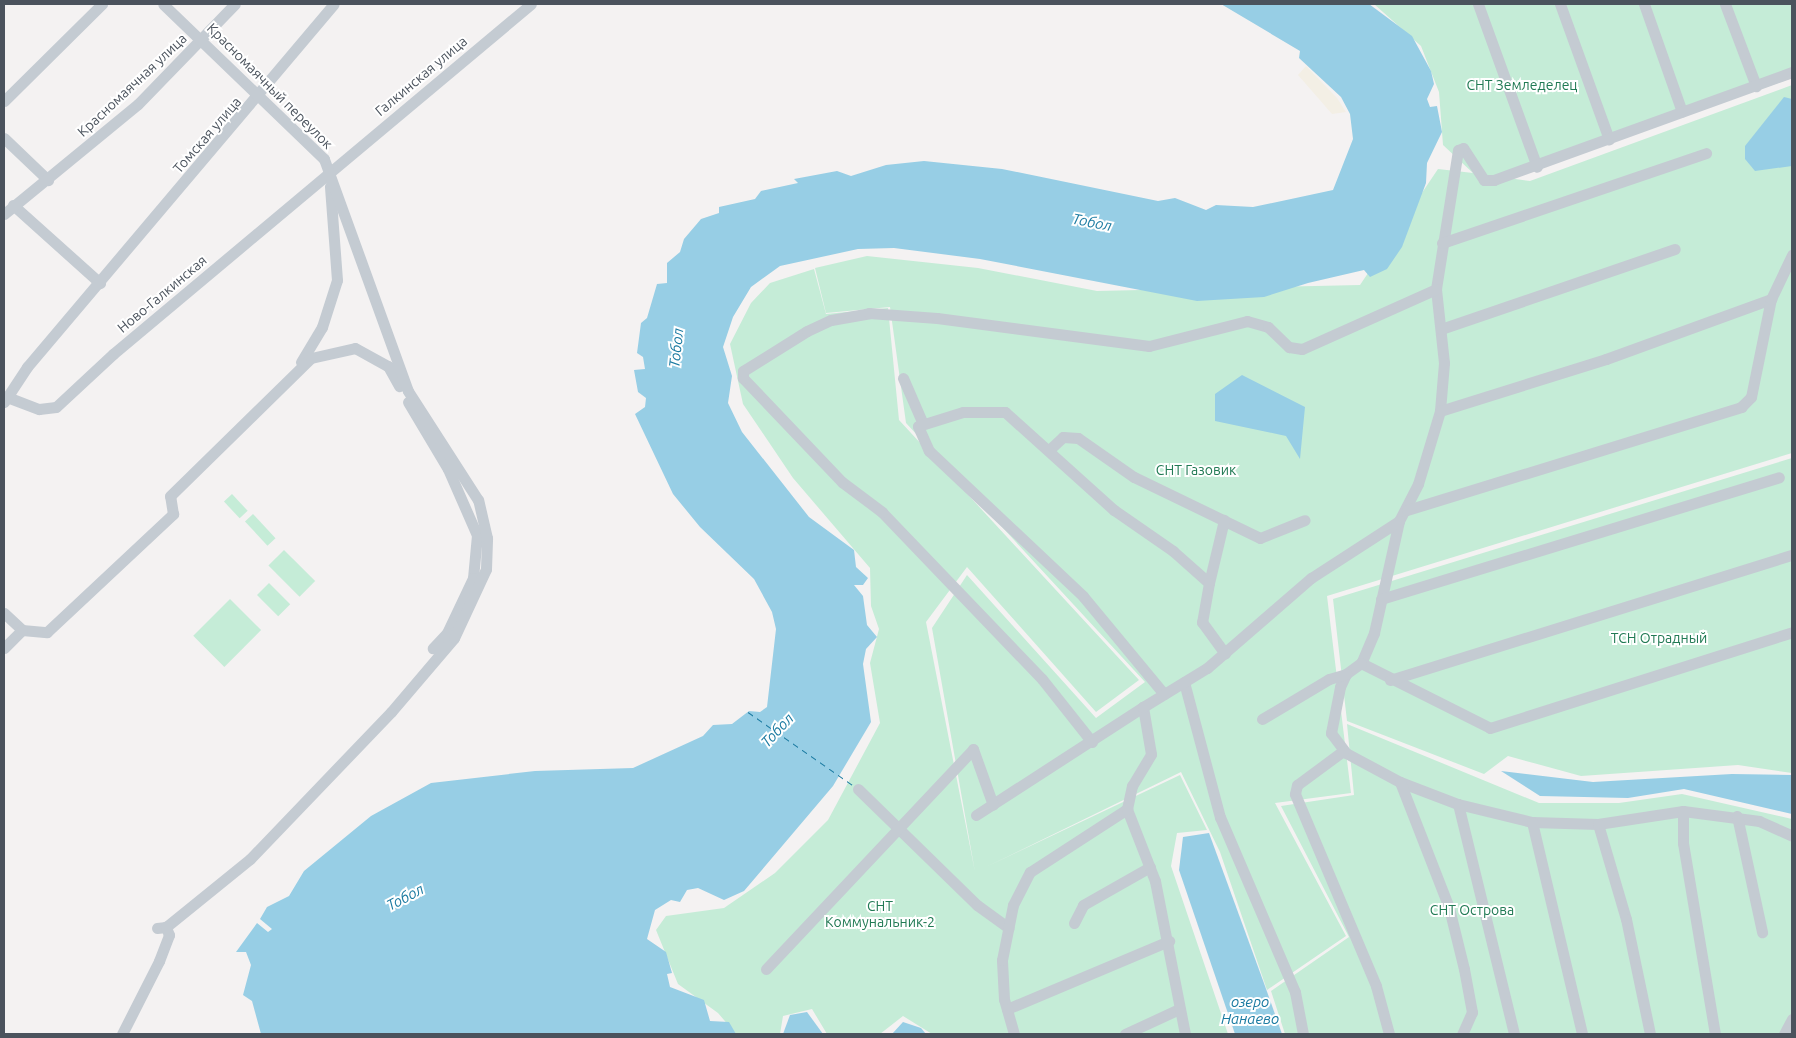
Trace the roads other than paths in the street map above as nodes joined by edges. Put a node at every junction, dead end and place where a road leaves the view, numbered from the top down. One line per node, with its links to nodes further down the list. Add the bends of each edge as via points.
1 (102, 4): 14 (street)
2 (163, 4): 10 (street, Красномаячный переулок)
3 (235, 4): 10 (street, Красномаячная улица)
4 (334, 4): 13 (street, Томская улица)
5 (531, 4): 20 (street, Галкинская улица)
6 (1478, 4): 19 (street)
7 (1560, 4): 17 (street)
8 (1644, 4): 15 (street)
9 (1725, 4): 12 (street)
10 (202, 40): 13 (street, Красномаячный переулок); 21 (street, Красномаячная улица, via 138,104)
11 (1792, 72): 12 (street)
12 (1756, 86): 15 (street)
13 (261, 96): 20 (street, Красномаячный переулок, via 324,159); 27 (street, Томская улица)
14 (4, 100)
15 (1682, 112): 17 (street)
16 (4, 138): 21 (street)
17 (1609, 139): 19 (street)
18 (1706, 153): 24 (street)
19 (1537, 167): 24 (street, via 1484,180 1463,148 1458,150)
20 (329, 172): 31 (street, via 337,280 322,327); 33 (street, Ново-Галкинская, via 56,407 39,409); 81 (street, Красномаячный переулок, via 408,391 478,500 487,538 486,569 454,638 390,712 250,860 162,927 169,936)
21 (46, 181): 22 (street, Красномаячная улица)
22 (13, 205): 23 (street, Красномаячная улица); 27 (street)
23 (4, 214)
24 (1442, 243): 28 (street)
25 (1675, 249): 30 (street)
26 (1792, 255): 29 (street)
27 (100, 283): 33 (street, Томская улица, via 27,366)
28 (1436, 289): 30 (street); 58 (street, via 1302,349 1289,347 1268,327 1247,321 1149,346 937,318 869,314 831,320 743,371 743,378 842,482 882,512 1042,679)
29 (1770, 300): 34 (street); 38 (street, via 1753,391 1741,407)
30 (1441, 329): 34 (street, via 1444,363)
31 (296, 371): 46 (street, via 170,496 173,514 47,632); 49 (street, via 311,358 355,348 388,366 448,469 477,535 473,578 447,633)
32 (903, 378): 35 (street)
33 (5, 400)
34 (1440, 411): 38 (street)
35 (923, 424): 36 (street, via 963,412 1006,412); 55 (street, via 917,429 929,451 1083,596)
36 (1049, 450): 39 (street, via 1063,437 1078,438 1134,477); 43 (street, via 1114,510 1173,551)
37 (1779, 478): 44 (street)
38 (1407, 510): 41 (street)
39 (1224, 520): 40 (street, via 1264,538); 43 (street)
40 (1305, 520)
41 (1399, 521): 44 (street); 50 (street, via 1311,578)
42 (1792, 555): 53 (street)
43 (1209, 584): 50 (street, via 1202,622)
44 (1381, 600): 51 (street)
45 (4, 613): 46 (street)
46 (22, 630): 48 (street)
47 (1792, 632): 53 (street, via 1490,728)
48 (4, 648)
49 (433, 648)
50 (1225, 654): 54 (street)
51 (1361, 663): 52 (street); 53 (street)
52 (1346, 674): 57 (street, via 1329,679); 59 (street, via 1335,702 1331,733)
53 (1390, 680)
54 (1184, 682): 55 (street); 85 (street, via 1220,817 1295,992)
55 (1164, 694): 56 (street)
56 (1143, 707): 58 (street); 64 (street, via 1150,754 1132,786)
57 (1262, 718)
58 (1092, 742): 63 (street)
59 (1343, 751): 60 (street); 86 (street, via 1297,785 1295,794 1376,986)
60 (1400, 782): 62 (street); 87 (street, via 1449,908 1472,1012)
61 (858, 789): 70 (street)
62 (1458, 804): 68 (street); 88 (street)
63 (993, 805): 66 (street); 70 (street, via 973,749)
64 (1126, 809): 72 (street); 74 (street, via 1030,872 1013,905)
65 (1683, 811): 67 (street); 69 (street); 91 (street, via 1683,843)
66 (976, 815)
67 (1737, 816): 71 (street, via 1774,825); 75 (street)
68 (1532, 822): 69 (street); 89 (street)
69 (1598, 824): 90 (street, via 1626,919)
70 (897, 830): 74 (street); 77 (street)
71 (1792, 836)
72 (1150, 867): 73 (street, via 1083,905); 76 (street)
73 (1074, 923)
74 (1009, 928): 78 (street, via 1002,960)
75 (1762, 932)
76 (1169, 941): 78 (street); 79 (street)
77 (766, 969)
78 (1007, 1009): 82 (street)
79 (1179, 1009): 83 (street); 84 (street)
80 (1792, 1019): 92 (street)
81 (122, 1034)
82 (1014, 1034)
83 (1125, 1034)
84 (1185, 1034)
85 (1303, 1034)
86 (1389, 1034)
87 (1462, 1034)
88 (1514, 1034)
89 (1582, 1034)
90 (1650, 1034)
91 (1715, 1034)
92 (1784, 1034)

